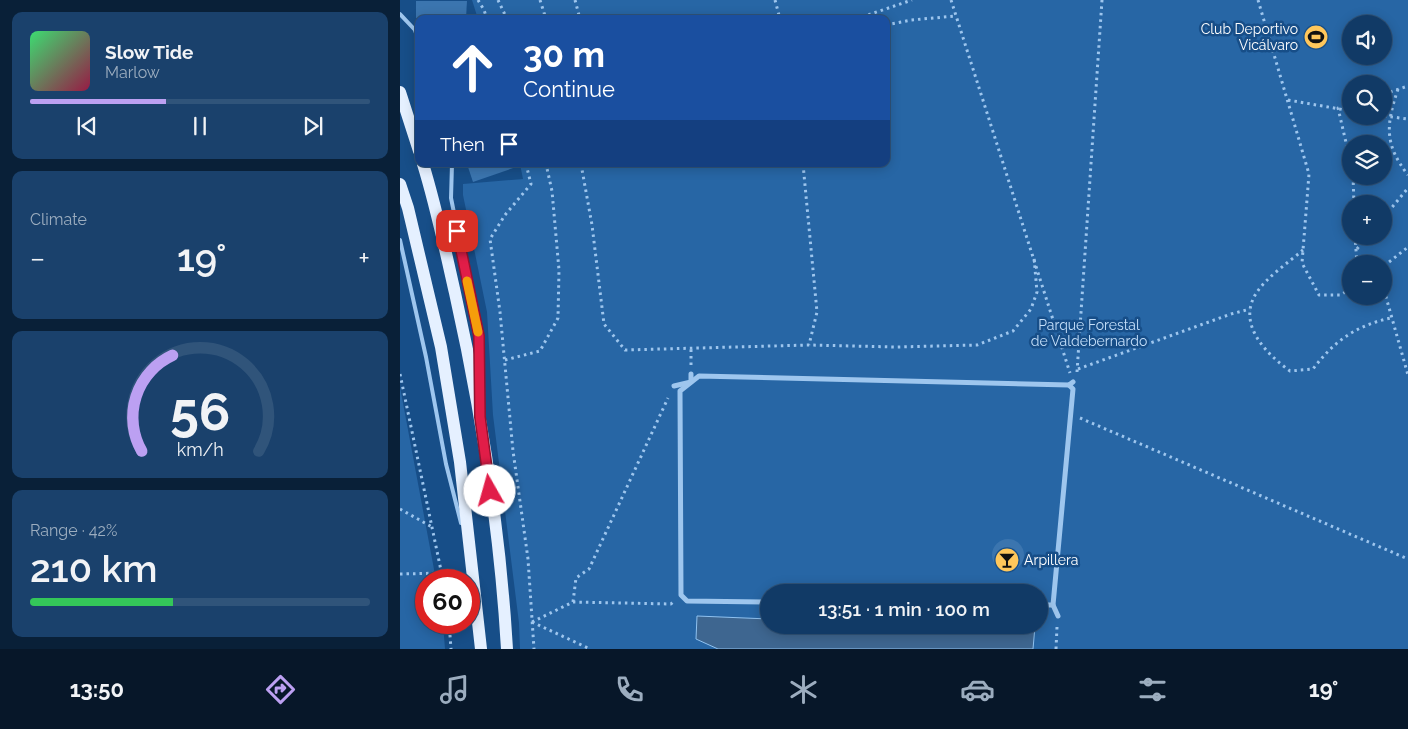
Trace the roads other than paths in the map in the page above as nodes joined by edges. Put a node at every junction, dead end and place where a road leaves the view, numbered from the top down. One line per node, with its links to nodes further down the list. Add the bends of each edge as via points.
1 (400, 14): 2 (lane)
2 (415, 30)
3 (400, 92): 4 (main road)
4 (415, 139)
5 (424, 167): 12 (main road, via 465,336)
6 (452, 167): 12 (lane, via 451,198 479,336)
7 (400, 184): 14 (main road, via 441,346)
8 (400, 240): 13 (lane, via 446,464)
9 (691, 374): 10 (street)
10 (691, 382): 11 (street); 15 (street, via 680,392); 19 (street, via 699,376 1071,384)
11 (674, 386)
12 (480, 417): 23 (main road, via 500,564)
13 (472, 569)
14 (473, 569)
15 (681, 595): 16 (street); 17 (street, via 687,601)
16 (676, 600)
17 (760, 602)
18 (1048, 606): 19 (street)
19 (1053, 606): 20 (street)
20 (1058, 616)
21 (479, 634): 22 (main road)
22 (481, 649)
23 (507, 649)

